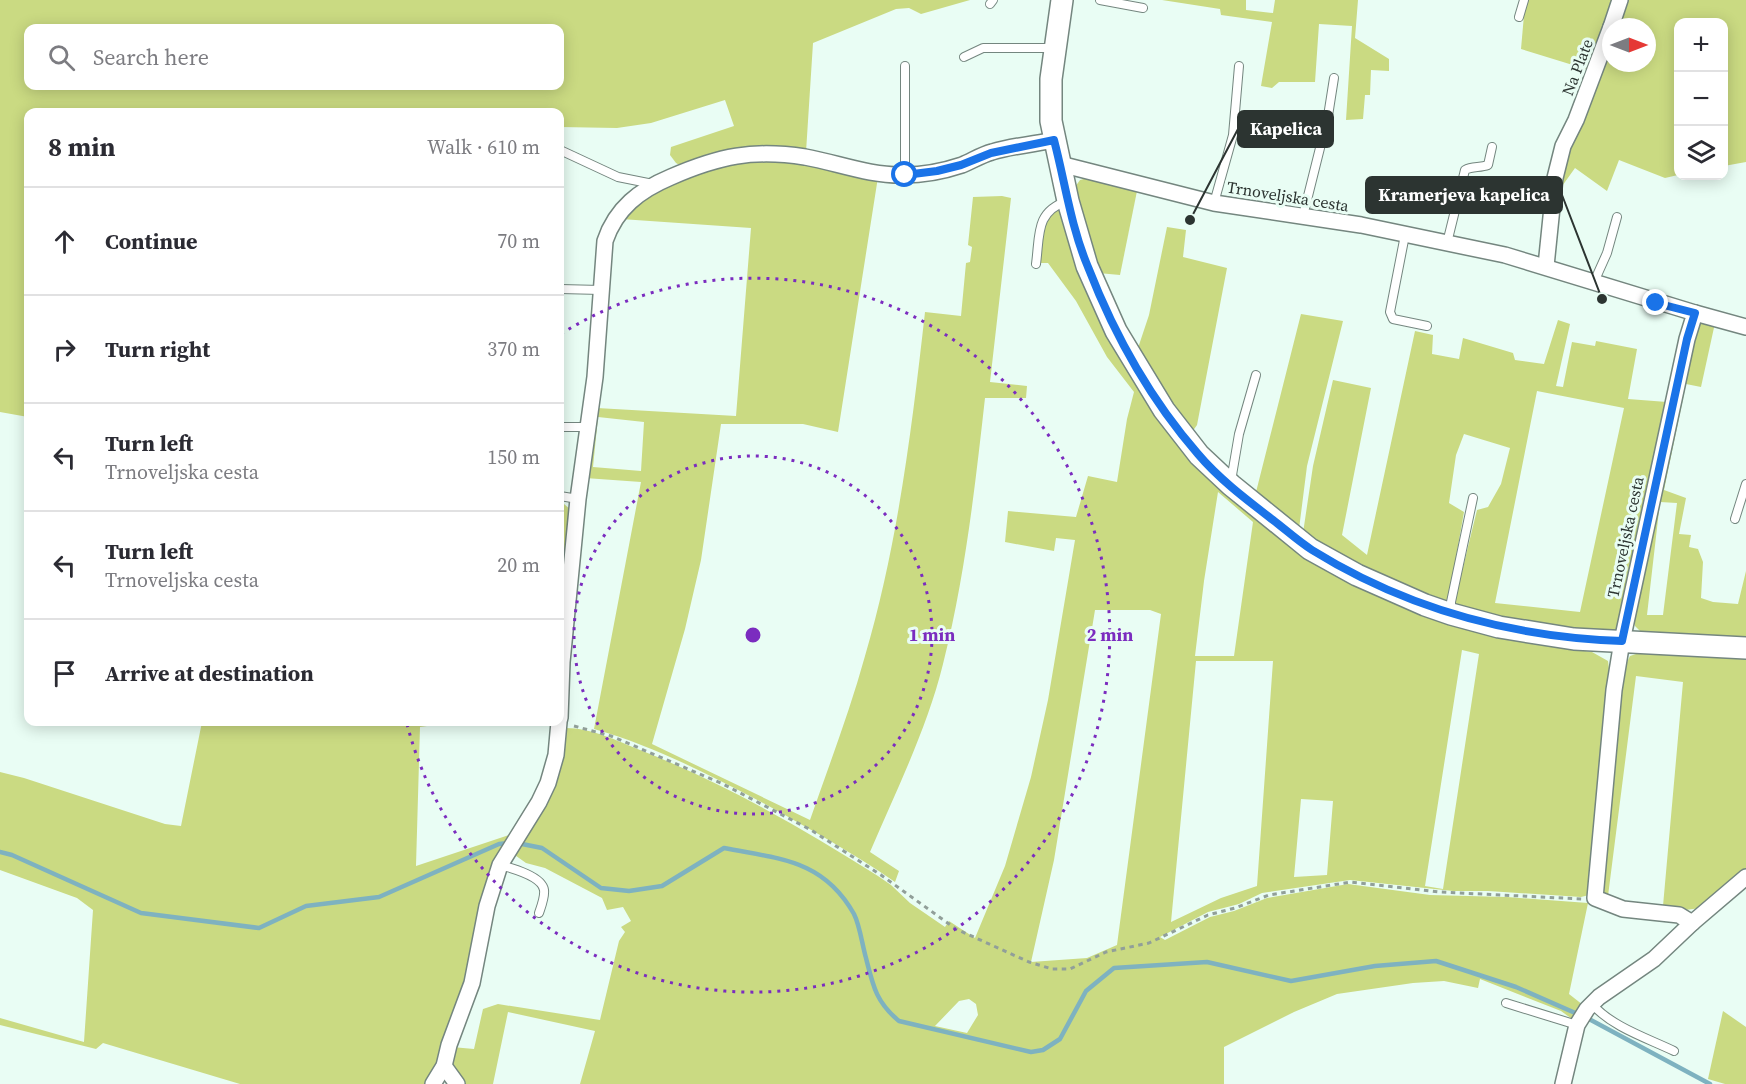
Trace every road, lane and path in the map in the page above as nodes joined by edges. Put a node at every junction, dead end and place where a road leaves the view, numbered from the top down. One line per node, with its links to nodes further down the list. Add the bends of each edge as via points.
1 (1062, 0): 8 (street)
2 (1100, 0): 5 (lane)
3 (1524, 0): 6 (lane)
4 (1620, 0): 7 (street, Na Plate)
5 (1143, 8)
6 (1519, 17)
7 (1614, 18)
8 (1054, 48): 10 (lane, via 983,48); 14 (street)
9 (1602, 51): 27 (street, Na Plate, via 1563,146 1555,178)
10 (964, 57)
11 (905, 66): 18 (lane)
12 (1239, 66): 21 (lane, via 1233,135)
13 (1334, 78): 22 (lane)
14 (1054, 140): 17 (street); 18 (street, via 991,153 937,171)
15 (1492, 147): 25 (lane, via 1488,165 1465,170)
16 (564, 152): 19 (lane, via 618,177)
17 (1060, 164): 20 (street); 21 (street, Trnoveljska cesta)
18 (905, 175): 19 (street, via 748,153 713,161)
19 (653, 184): 30 (street, via 611,224 605,241)
20 (1068, 201): 26 (lane, via 1055,205 1044,215); 38 (street, via 1087,266 1126,349 1198,455)
21 (1214, 203): 22 (street, Trnoveljska cesta)
22 (1303, 216): 24 (street, Trnoveljska cesta)
23 (1617, 217): 28 (lane)
24 (1405, 235): 25 (street, Trnoveljska cesta); 32 (lane, via 1390,312 1393,319)
25 (1447, 243): 27 (street, Trnoveljska cesta)
26 (1036, 264)
27 (1546, 267): 28 (street, Trnoveljska cesta)
28 (1594, 282): 31 (street, Trnoveljska cesta)
29 (564, 289): 30 (lane)
30 (601, 290): 36 (street)
31 (1695, 313): 33 (street); 44 (street, Trnoveljska cesta)
32 (1427, 326)
33 (1746, 327)
34 (1256, 375): 38 (lane, via 1239,434)
35 (564, 427): 36 (lane)
36 (588, 427): 41 (street)
37 (1746, 484): 42 (lane)
38 (1231, 485): 43 (street, via 1320,554 1357,575)
39 (564, 497): 41 (lane)
40 (1473, 498): 43 (lane)
41 (578, 499): 45 (street)
42 (1735, 519)
43 (1451, 614): 44 (street, via 1499,627 1574,639)
44 (1622, 641): 46 (street); 51 (street, Trnoveljska cesta)
45 (564, 642)
46 (1746, 648)
47 (564, 722): 51 (path, via 611,736 723,784 811,830 956,929 1052,969 1070,969 1106,952 1149,944 1208,915 1269,895 1352,882 1440,892)
48 (559, 726): 49 (street, via 548,783)
49 (500, 865): 52 (lane, via 541,883 544,890); 58 (street, via 487,906 472,982)
50 (1746, 877): 53 (street)
51 (1595, 898): 53 (street, via 1623,909 1679,915)
52 (539, 913)
53 (1692, 923): 55 (street, via 1654,959)
54 (1506, 1003): 56 (lane)
55 (1589, 1006): 56 (street); 57 (lane)
56 (1577, 1024): 61 (street)
57 (1674, 1051)
58 (444, 1066): 59 (street); 60 (street)
59 (433, 1084)
60 (457, 1084)
61 (1563, 1084)

